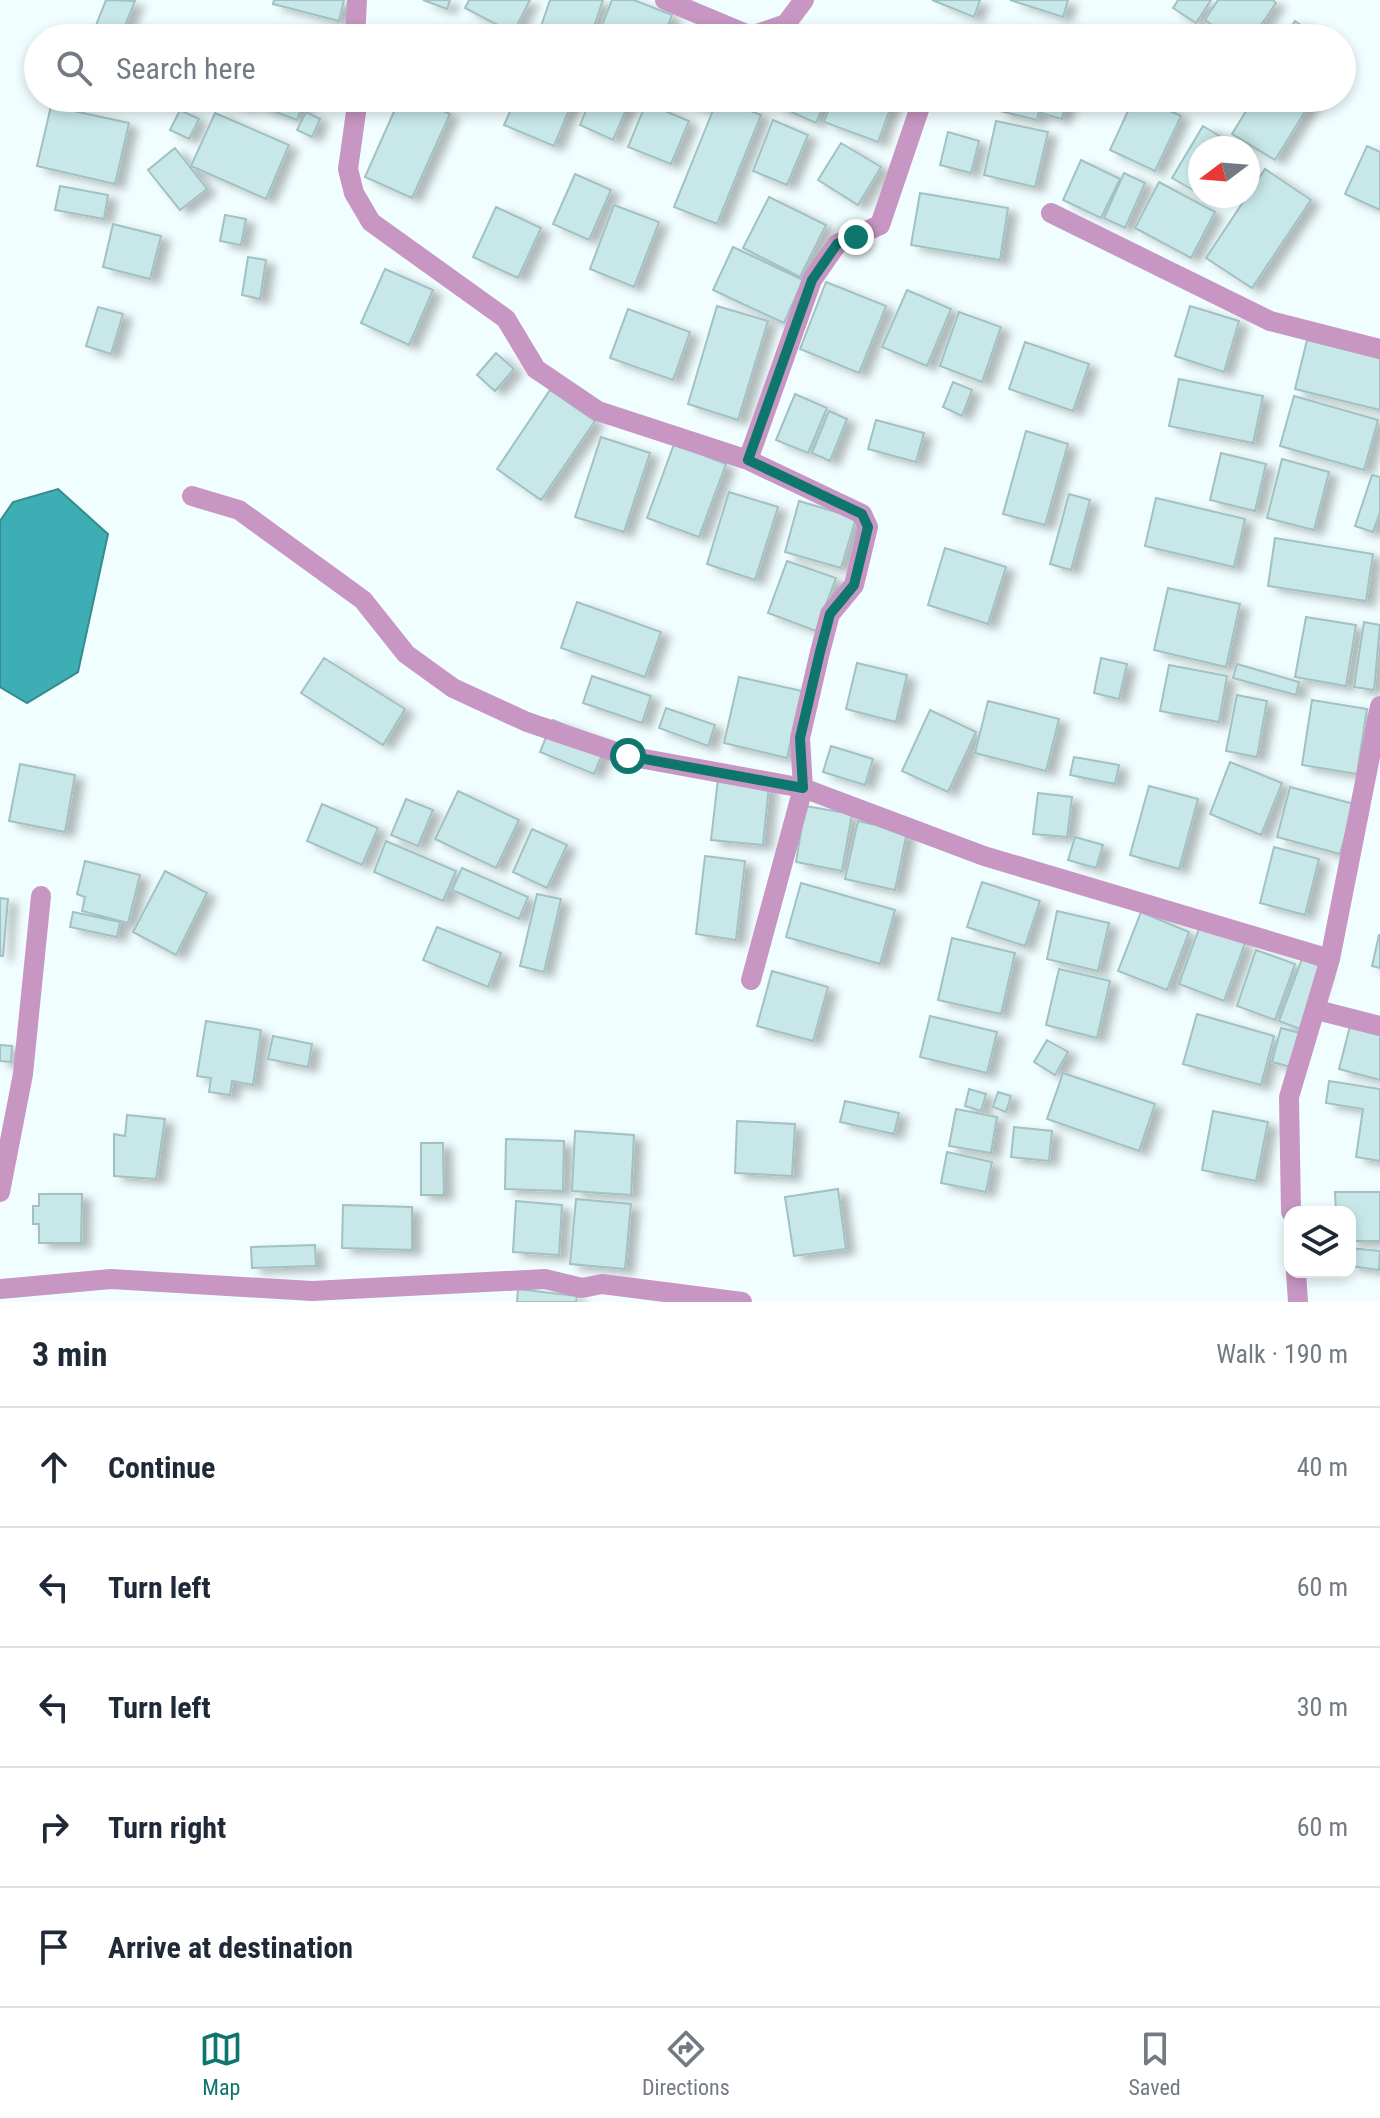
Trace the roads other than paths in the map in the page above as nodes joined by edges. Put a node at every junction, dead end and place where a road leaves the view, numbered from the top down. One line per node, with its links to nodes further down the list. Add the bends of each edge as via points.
1 (357, 0): 4 (street)
2 (665, 0): 5 (street)
3 (804, 0): 6 (street)
4 (356, 24)
5 (722, 24)
6 (786, 24)
7 (356, 112): 11 (street, via 348,169 354,193 371,222 506,319 536,369 598,411)
8 (918, 112): 11 (street, via 880,225 837,244 812,280)
9 (1051, 213): 10 (street, via 1270,321)
10 (1380, 349)
11 (748, 460): 14 (street, via 862,514 868,527 854,585 830,614 820,652 800,738)
12 (192, 496): 14 (street, via 239,510 363,600 406,654 453,688 527,722 628,756)
13 (1380, 706): 16 (street)
14 (803, 788): 16 (street, via 984,856); 17 (street)
15 (41, 896): 20 (street, via 23,1074)
16 (1330, 959): 18 (street)
17 (751, 980)
18 (1317, 1010): 19 (street); 21 (street, via 1289,1097)
19 (1380, 1026)
20 (0, 1192)
21 (1291, 1206)
22 (1296, 1278): 25 (street)
23 (0, 1289): 24 (street, via 111,1279 312,1291 545,1279 582,1288 627,1286)
24 (742, 1302)
25 (1298, 1302)

